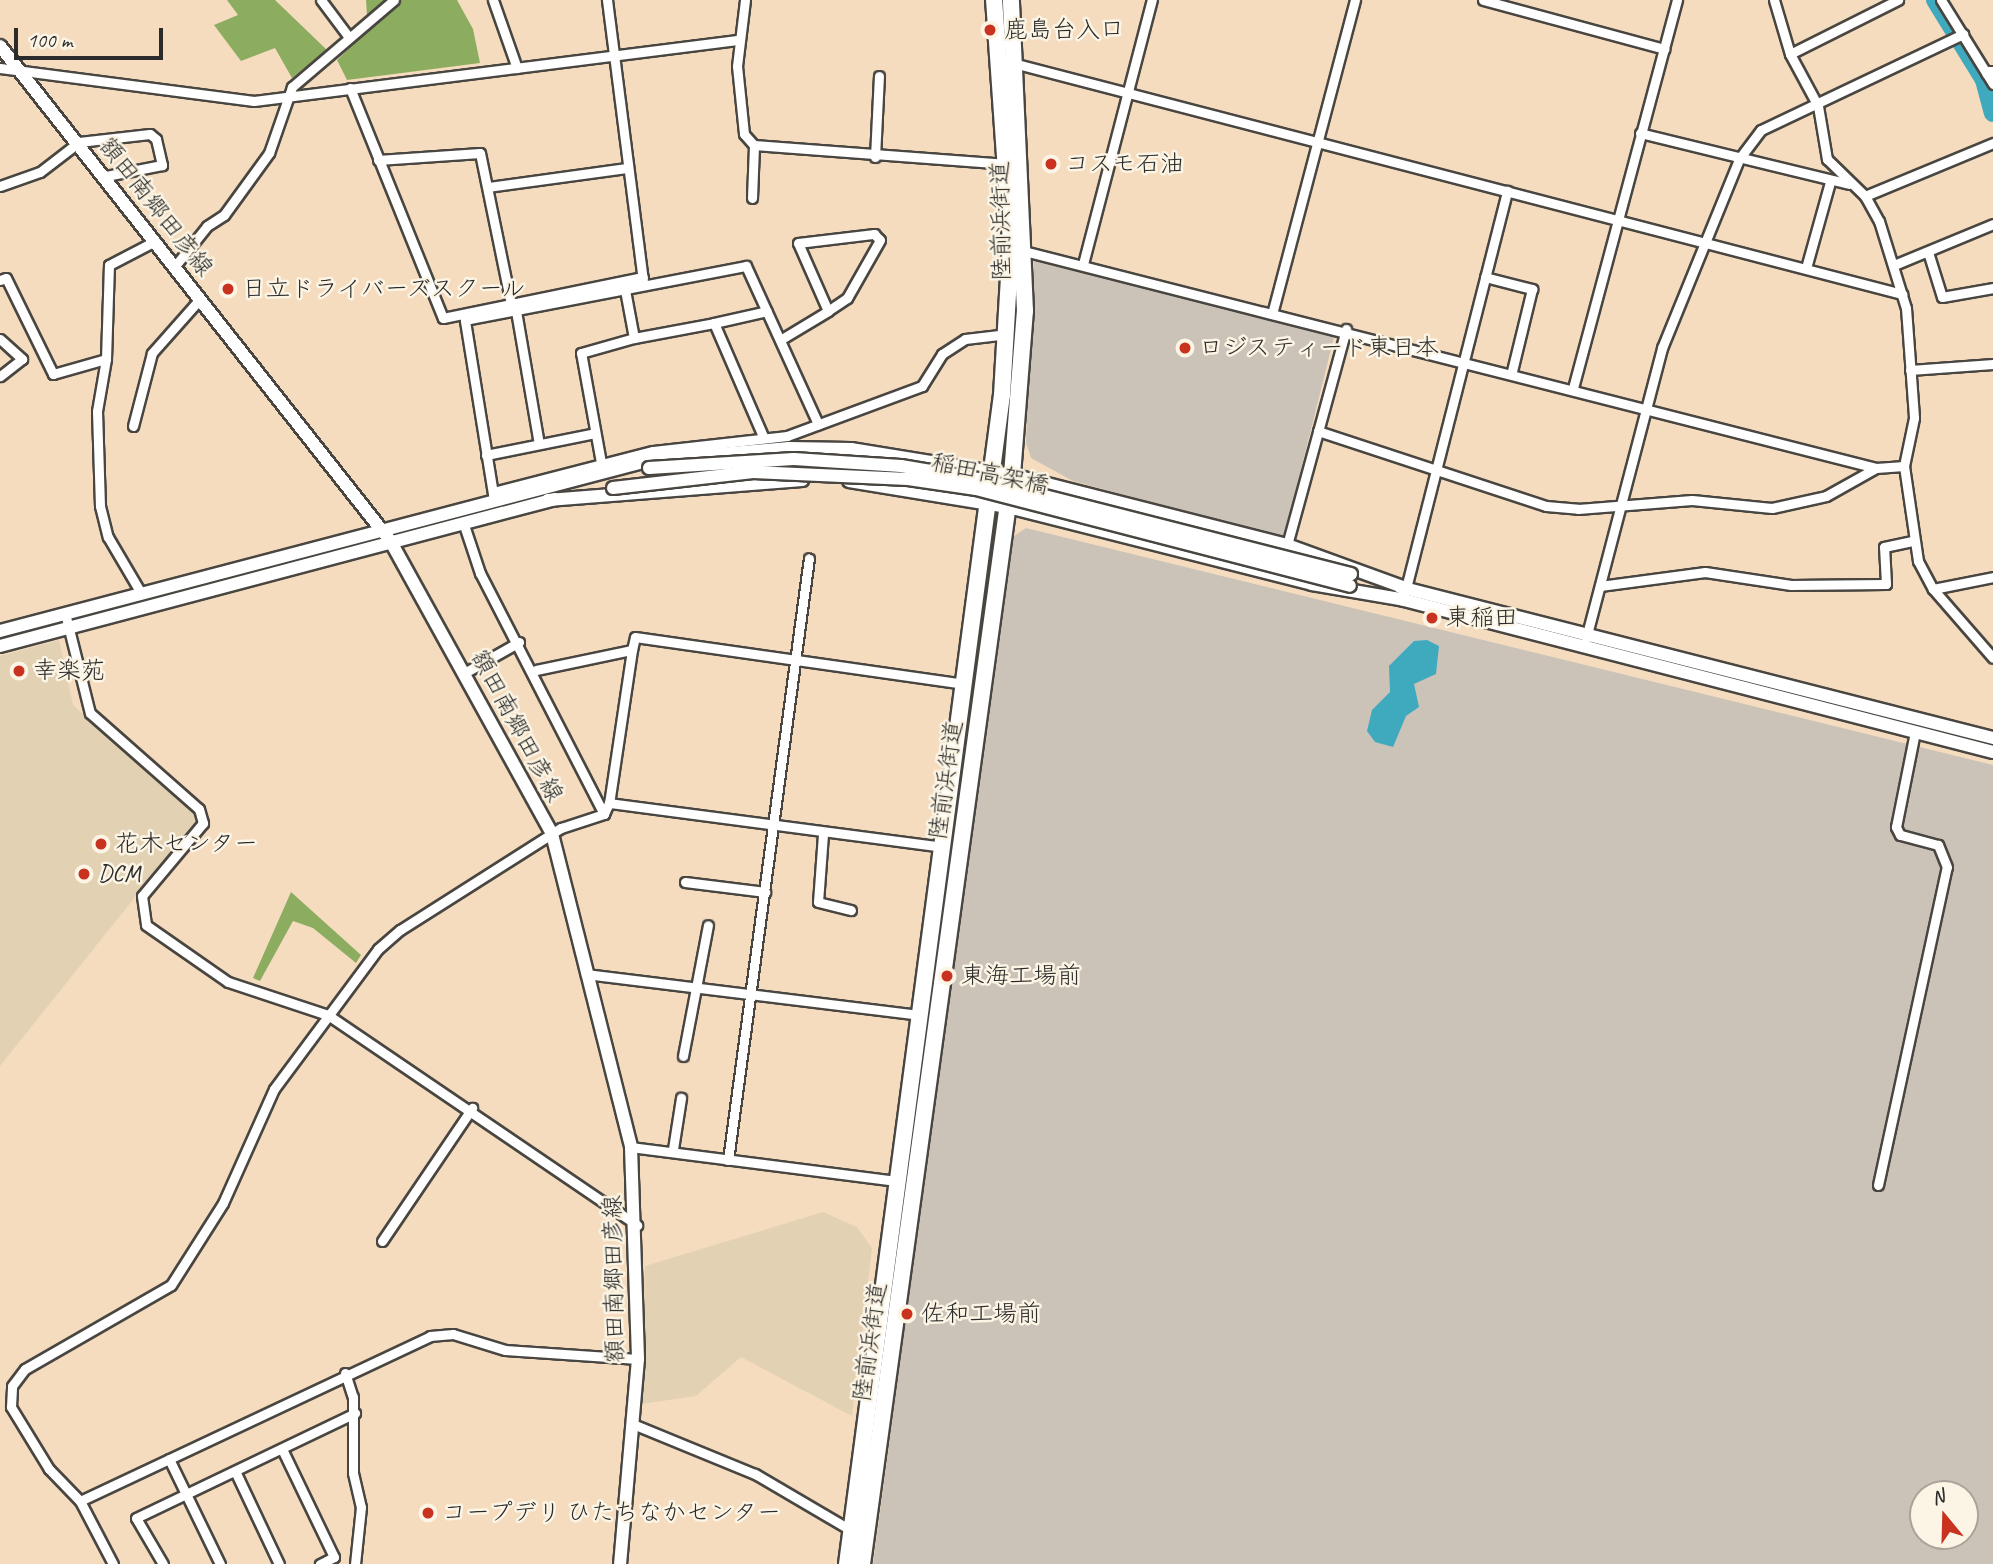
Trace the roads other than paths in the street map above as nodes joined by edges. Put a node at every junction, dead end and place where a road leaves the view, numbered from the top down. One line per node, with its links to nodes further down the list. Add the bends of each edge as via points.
1 (321, 0): 16 (street)
2 (394, 0): 16 (street)
3 (494, 0): 25 (street)
4 (607, 0): 21 (street)
5 (745, 0): 17 (street)
6 (995, 0): 22 (highway, 陸前浜街道)
7 (1011, 0): 22 (highway, 陸前浜街道)
8 (1152, 0): 29 (street)
9 (1355, 0): 34 (street)
10 (1483, 0): 19 (street)
11 (1678, 0): 19 (street)
12 (1774, 0): 20 (street)
13 (1898, 0): 20 (street)
14 (1941, 0): 15 (street)
15 (1963, 34): 27 (street); 31 (street)
16 (348, 36): 30 (street)
17 (739, 40): 21 (street); 36 (street, via 742,124)
18 (0, 46): 24 (street, 額田南郷田彦線)
19 (1665, 49): 32 (street)
20 (1790, 54): 31 (street)
21 (612, 57): 25 (street); 41 (street)
22 (1008, 62): 29 (street); 40 (highway, 陸前浜街道); 54 (highway, 陸前浜街道)
23 (0, 68): 24 (street)
24 (18, 68): 30 (street, via 221,97); 33 (street, 額田南郷田彦線)
25 (517, 68): 28 (street)
26 (879, 76): 37 (street)
27 (1991, 77)
28 (350, 88): 30 (street); 39 (street)
29 (1127, 92): 34 (street); 56 (street)
30 (287, 97): 58 (street, via 262,164 225,215 207,226)
31 (1818, 106): 38 (street, via 1761,130); 44 (street, via 1827,159)
32 (1640, 133): 38 (street); 50 (street)
33 (79, 142): 42 (street, 額田南郷田彦線); 42 (street, via 150,134 156,139 162,165); 45 (street, via 40,172)
34 (1316, 142): 47 (street); 70 (street)
35 (1993, 143): 48 (street)
36 (754, 145): 37 (street); 49 (street)
37 (875, 157): 40 (street)
38 (1739, 159): 43 (street); 53 (street)
39 (378, 160): 46 (street, via 480,153); 67 (street, via 438,314)
40 (1008, 164): 54 (highway, 陸前浜街道)
41 (626, 167): 46 (street); 62 (street)
42 (106, 176): 52 (street, 額田南郷田彦線)
43 (1830, 182): 44 (street); 59 (street)
44 (1849, 184): 48 (street)
45 (0, 186)
46 (488, 187): 67 (street)
47 (1507, 191): 50 (street); 60 (street)
48 (1865, 196): 57 (street)
49 (752, 198)
50 (1618, 220): 53 (street); 83 (street)
51 (1993, 224): 55 (street)
52 (155, 241): 58 (street, 額田南郷田彦線); 77 (street, via 108,265)
53 (1710, 242): 59 (street); 84 (street, via 1662,348)
54 (1018, 250): 56 (street); 73 (highway, 陸前浜街道); 97 (highway, 陸前浜街道)
55 (1928, 252): 57 (street); 63 (street, via 1942,297)
56 (1083, 264): 70 (street)
57 (1894, 264): 65 (street)
58 (175, 266): 66 (street, 額田南郷田彦線)
59 (1806, 268): 65 (street)
60 (1485, 277): 78 (street); 81 (street, via 1532,289)
61 (0, 280): 77 (street, via 6,278 53,374)
62 (643, 281): 64 (street); 67 (street); 68 (street, via 746,266)
63 (1993, 288)
64 (625, 290): 67 (street); 74 (street)
65 (1902, 294): 80 (street)
66 (200, 299): 86 (street, via 152,353); 104 (street, 額田南郷田彦線)
67 (513, 307): 90 (street); 91 (street, via 461,324)
68 (767, 311): 71 (street); 76 (street)
69 (828, 311): 69 (street, via 847,298 880,240 874,234 798,243); 76 (street)
70 (1272, 314): 72 (street)
71 (714, 323): 74 (street); 89 (street)
72 (1346, 330): 78 (street); 87 (street)
73 (1008, 334): 85 (street, via 965,339 942,354 922,386); 95 (highway, 陸前浜街道)
74 (634, 338): 88 (street, via 581,353)
75 (0, 339): 82 (street, via 22,359)
76 (780, 340): 85 (street)
77 (106, 359): 113 (street, via 97,411 100,506 108,537)
78 (1462, 360): 81 (street); 96 (street)
79 (1993, 364): 80 (street)
80 (1910, 370): 92 (street, via 1914,418)
81 (1512, 372): 83 (street)
82 (0, 376)
83 (1573, 388): 84 (street)
84 (1647, 408): 93 (street); 101 (street)
85 (818, 424): 89 (street)
86 (133, 426)
87 (1318, 431): 96 (street); 107 (street)
88 (595, 433): 90 (street); 94 (street)
89 (763, 436): 94 (street)
90 (539, 444): 91 (street)
91 (486, 455): 98 (street)
92 (1904, 466): 93 (street); 105 (street)
93 (1876, 468): 101 (street, via 1801,504 1772,508 1692,500)
94 (602, 469): 95 (street, via 711,451 789,448 851,449); 98 (street); 110 (street, 稲田高架橋, bridge, via 794,459 901,466 978,479)
95 (993, 471): 97 (street); 100 (highway, 陸前浜街道)
96 (1435, 472): 101 (street, via 1546,506); 114 (street)
97 (1012, 475): 102 (highway, 陸前浜街道); 107 (street)
98 (494, 496): 104 (street)
99 (548, 500): 100 (street, via 798,480); 103 (street); 110 (street, 稲田高架橋, bridge, via 613,488 767,472 908,479 976,489)
100 (989, 503): 102 (street); 127 (highway, 陸前浜街道)
101 (1621, 506): 111 (street)
102 (1008, 507): 114 (street, via 1312,584); 174 (highway, 陸前浜街道)
103 (463, 522): 106 (street); 119 (street, via 480,573)
104 (380, 530): 106 (street, 額田南郷田彦線); 113 (street)
105 (1913, 541): 111 (street, via 1884,547 1886,584 1791,585 1705,572); 112 (street)
106 (391, 542): 116 (street); 126 (street, 額田南郷田彦線)
107 (1287, 545): 114 (street)
108 (809, 558): 124 (street)
109 (1993, 577): 112 (street)
110 (1351, 580): 114 (street)
111 (1600, 586): 118 (street)
112 (1933, 589): 123 (street)
113 (141, 593): 115 (street)
114 (1406, 594): 118 (street); 121 (street)
115 (65, 613): 116 (street); 117 (street)
116 (68, 627): 120 (street); 144 (street, via 90,713 199,809 203,823 142,897 146,925 228,982)
117 (0, 631)
118 (1587, 633): 121 (street); 129 (street)
119 (519, 642): 125 (street); 126 (street)
120 (0, 646)
121 (1582, 648): 128 (street)
122 (632, 650): 124 (street, via 635,637); 125 (street); 131 (street)
123 (1993, 658)
124 (795, 660): 127 (street); 133 (street)
125 (536, 670): 132 (street)
126 (466, 672): 134 (street, 額田南郷田彦線)
127 (965, 684): 136 (highway, 陸前浜街道)
128 (1915, 732): 130 (street); 153 (street, via 1896,827 1900,835 1938,845 1947,867)
129 (1993, 738)
130 (1993, 752)
131 (609, 803): 132 (street); 133 (street)
132 (604, 814): 134 (street)
133 (773, 826): 135 (street); 138 (street)
134 (552, 834): 141 (street, 額田南郷田彦線); 144 (street, via 400,930)
135 (823, 834): 136 (street); 139 (street, via 818,902)
136 (941, 847): 145 (highway, 陸前浜街道)
137 (685, 882): 138 (street)
138 (765, 892): 143 (street)
139 (851, 910)
140 (708, 925): 142 (street)
141 (586, 974): 142 (street); 149 (street, 額田南郷田彦線)
142 (695, 984): 143 (street); 146 (street)
143 (751, 992): 145 (street); 151 (street)
144 (328, 1015): 148 (street); 164 (street, via 274,1089 223,1203 171,1285 25,1369 12,1386 11,1408 49,1469)
145 (918, 1015): 152 (highway, 陸前浜街道)
146 (683, 1056)
147 (681, 1098): 150 (street)
148 (471, 1108): 154 (street, via 625,1223); 155 (street)
149 (631, 1147): 150 (street); 154 (street, 額田南郷田彦線)
150 (673, 1149): 151 (street)
151 (728, 1160): 152 (street)
152 (898, 1181): 165 (highway, 陸前浜街道)
153 (1878, 1185)
154 (636, 1225): 156 (street, 額田南郷田彦線)
155 (382, 1241)
156 (638, 1359): 157 (street, via 505,1350 441,1333); 159 (street, 額田南郷田彦線)
157 (345, 1373): 158 (street); 161 (street)
158 (355, 1413): 160 (street); 171 (street, via 353,1473 361,1507)
159 (633, 1424): 165 (street, via 755,1474); 172 (street, 額田南郷田彦線)
160 (282, 1448): 162 (street); 170 (street, via 334,1557)
161 (169, 1459): 163 (street); 164 (street)
162 (235, 1471): 163 (street); 169 (street)
163 (186, 1494): 167 (street, via 136,1517); 168 (street)
164 (79, 1501): 166 (street)
165 (852, 1531): 173 (highway, 陸前浜街道)
166 (113, 1564)
167 (163, 1564)
168 (220, 1564)
169 (279, 1564)
170 (320, 1564)
171 (355, 1564)
172 (620, 1564)
173 (847, 1564)
174 (862, 1564)

